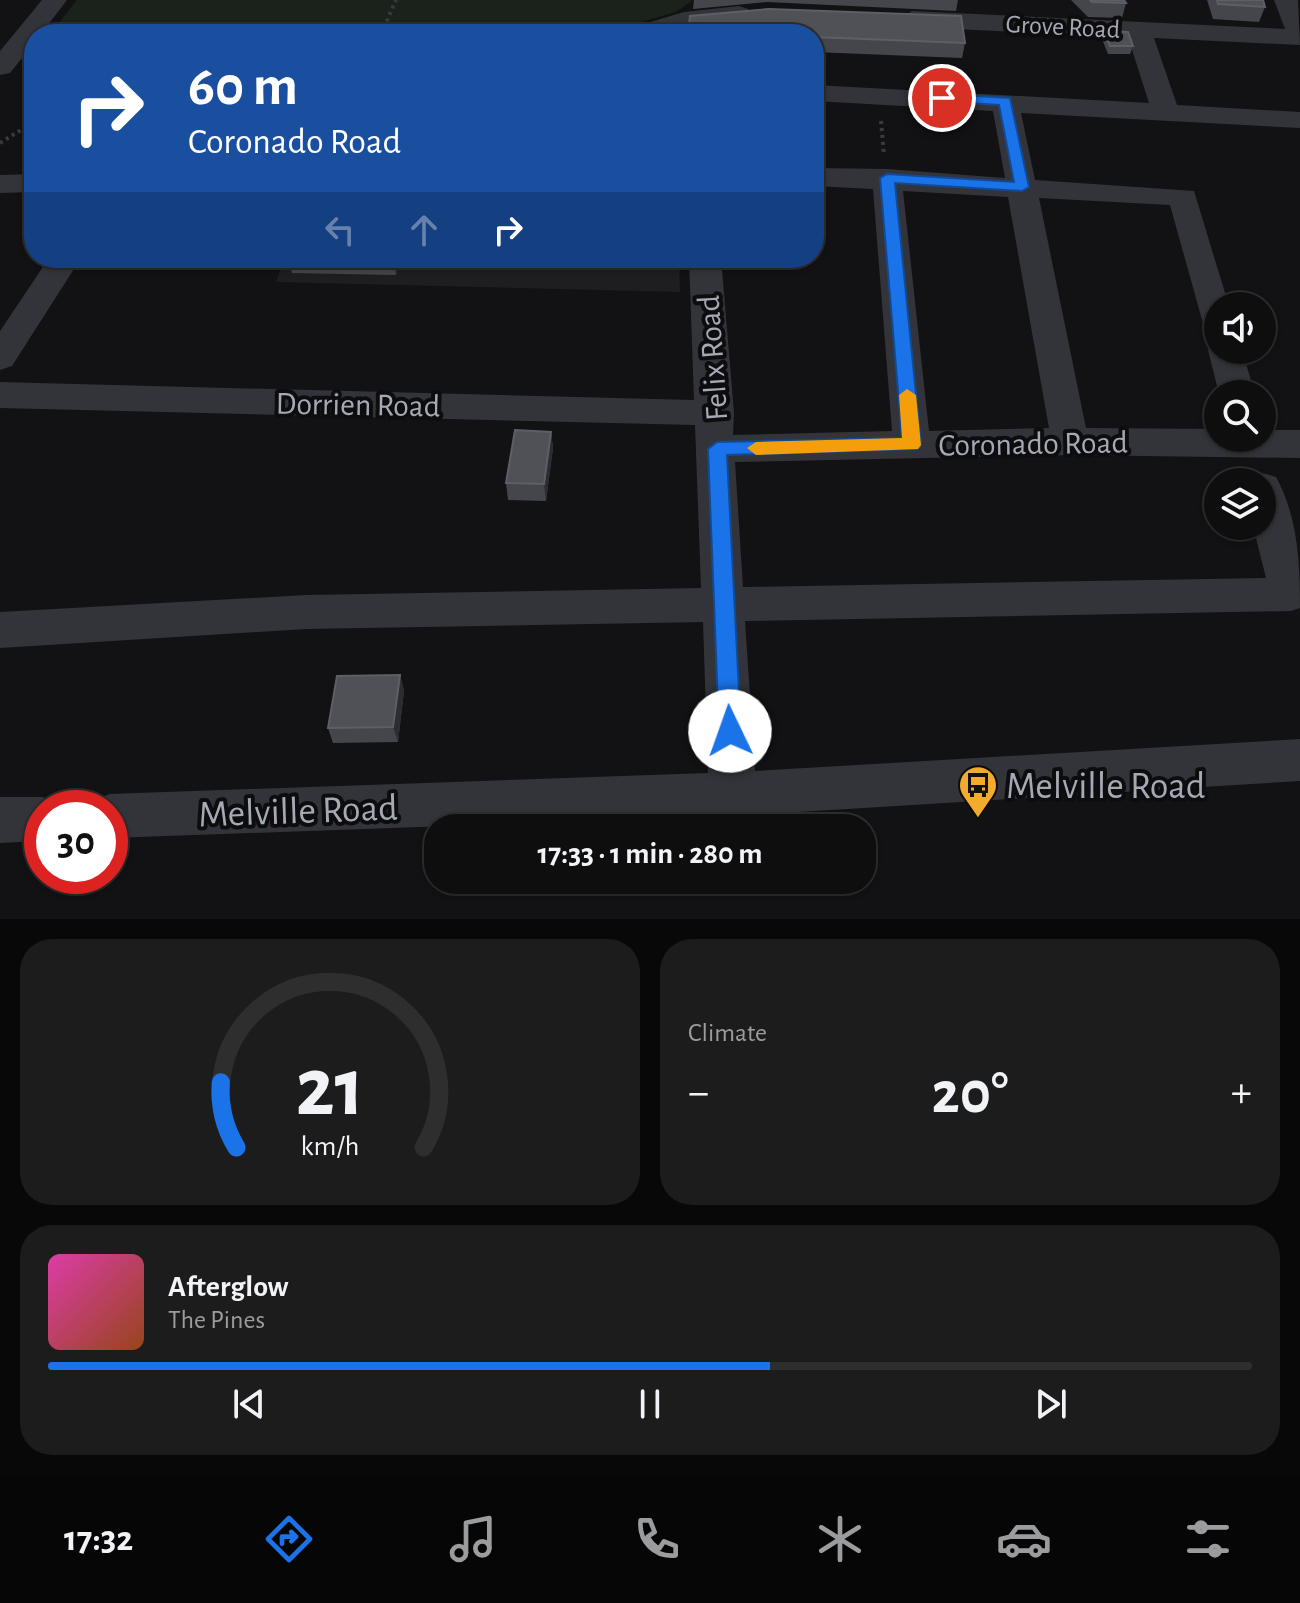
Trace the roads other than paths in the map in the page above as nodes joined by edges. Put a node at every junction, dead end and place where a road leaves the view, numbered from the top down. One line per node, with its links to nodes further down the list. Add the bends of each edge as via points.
1 (55, 0): 6 (street)
2 (1140, 0): 8 (street)
3 (1286, 0): 9 (street)
4 (767, 13): 7 (street)
5 (892, 19): 8 (street, Grove Road)
6 (35, 24)
7 (676, 24)
8 (1145, 30): 9 (street, Grove Road); 15 (street)
9 (1300, 35)
10 (24, 38): 11 (street)
11 (0, 67): 12 (street)
12 (24, 69)
13 (824, 93): 14 (street)
14 (1005, 101): 15 (street); 21 (street)
15 (1165, 111): 16 (street)
16 (1300, 120)
17 (824, 177): 18 (street)
18 (887, 178): 21 (street); 32 (street)
19 (24, 183): 20 (street)
20 (0, 184)
21 (1022, 187): 24 (street, via 1183,197); 29 (street)
22 (58, 268): 25 (street)
23 (706, 268): 27 (street, Felix Road)
24 (1209, 292)
25 (0, 358)
26 (0, 395): 27 (street, Dorrien Road)
27 (717, 431): 32 (street, Coronado Road); 34 (street, Felix Road)
28 (1204, 440): 29 (street, Coronado Road)
29 (1070, 441): 32 (street, Coronado Road)
30 (1276, 442): 31 (street, Coronado Road)
31 (1300, 444)
32 (912, 445)
33 (1276, 540): 34 (street, via 1291,594)
34 (724, 605): 35 (street, via 306,612); 37 (street, Felix Road)
35 (0, 630)
36 (1300, 760): 37 (street, Melville Road)
37 (733, 794): 38 (street, Melville Road)
38 (128, 815)
39 (24, 819): 40 (street)
40 (0, 820)

